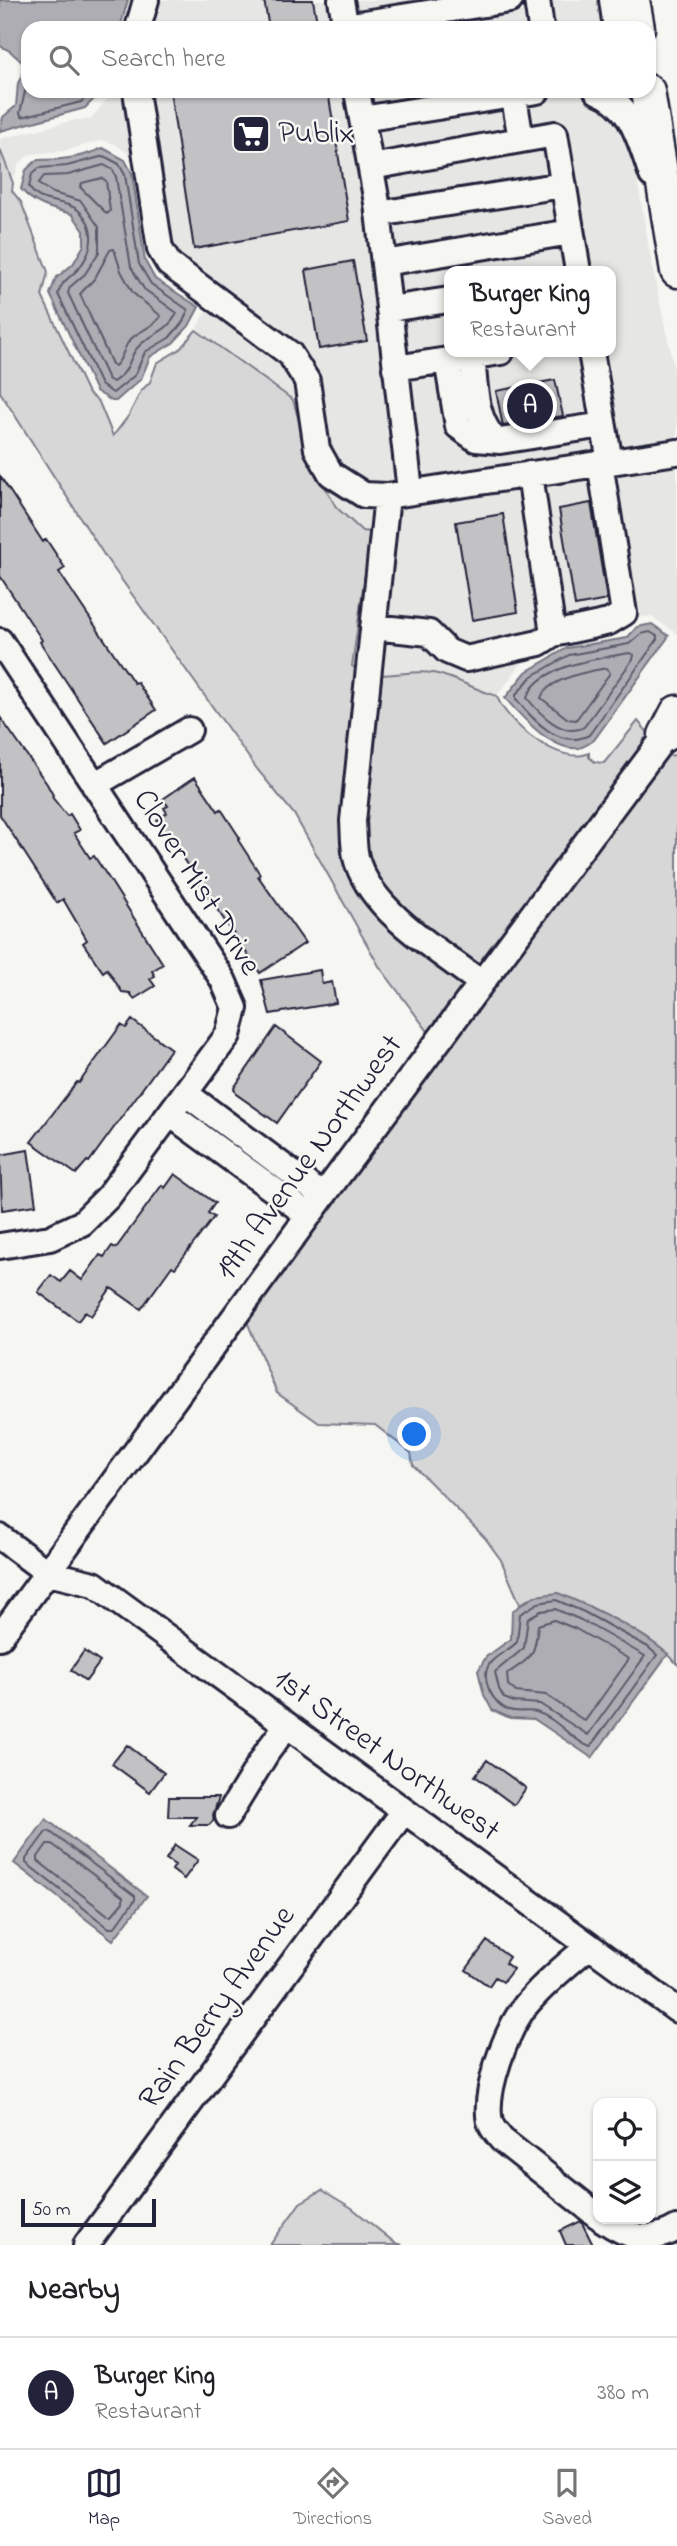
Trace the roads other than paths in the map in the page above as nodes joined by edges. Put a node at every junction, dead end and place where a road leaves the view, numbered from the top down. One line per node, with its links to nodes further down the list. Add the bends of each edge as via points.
1 (146, 0): 7 (street)
2 (341, 0): 8 (street)
3 (510, 0): 9 (street)
4 (537, 0): 10 (street)
5 (612, 0): 11 (street)
6 (634, 0): 12 (main road)
7 (140, 21)
8 (345, 21)
9 (382, 21)
10 (540, 21)
11 (615, 21)
12 (637, 21)
13 (137, 98): 41 (street, via 160,249 169,264 290,354 307,381 317,449 331,474 364,495)
14 (358, 98): 19 (street)
15 (486, 98): 19 (street)
16 (521, 98): 20 (street)
17 (612, 98): 24 (street, via 635,128)
18 (649, 98): 24 (main road)
19 (362, 119): 21 (street)
20 (521, 140): 21 (street); 22 (street, via 555,134)
21 (371, 167): 23 (street)
22 (564, 186): 23 (street); 25 (street)
23 (378, 214): 26 (street)
24 (668, 218): 28 (main road)
25 (571, 232): 26 (street); 27 (street)
26 (384, 263): 30 (street)
27 (577, 266)
28 (677, 271)
29 (444, 301): 30 (street)
30 (389, 309): 35 (street)
31 (466, 357): 34 (street)
32 (472, 357): 37 (street, via 478,408)
33 (592, 357): 36 (street)
34 (447, 360): 35 (street); 37 (street, via 458,426 476,439)
35 (395, 368): 41 (street)
36 (603, 425): 37 (street); 39 (street)
37 (495, 440)
38 (677, 452): 39 (street)
39 (605, 463): 40 (street); 43 (street, via 624,613 610,622)
40 (530, 474): 41 (street); 43 (street)
41 (398, 494): 42 (street)
42 (373, 627): 43 (street, via 429,633 447,651 466,659 539,643); 48 (street, via 353,821 357,862 391,914)
43 (553, 634)
44 (0, 640): 47 (street, Clover Mist Drive)
45 (189, 730): 47 (street)
46 (671, 731): 48 (street, 19th Avenue Northwest)
47 (94, 785): 49 (street, Clover Mist Drive, via 223,979 235,1008 228,1035)
48 (481, 983): 53 (street, 19th Avenue Northwest)
49 (185, 1093): 50 (street, Clover Mist Drive); 51 (street)
50 (170, 1114): 52 (street); 54 (street, Clover Mist Drive, via 108,1198 82,1223 50,1238)
51 (262, 1150): 52 (street); 53 (street)
52 (247, 1170): 53 (street)
53 (316, 1205): 56 (street, 19th Avenue Northwest)
54 (0, 1246)
55 (0, 1537): 56 (street)
56 (48, 1573): 57 (street, 19th Avenue Northwest); 58 (street, 1st Street Northwest, via 94,1584)
57 (0, 1637)
58 (288, 1725): 59 (street, 1st Street Northwest); 60 (street)
59 (404, 1811): 61 (street, 1st Street Northwest); 66 (street, Rain Berry Avenue)
60 (228, 1816)
61 (589, 1946): 62 (street, 1st Street Northwest); 63 (street, via 526,2005 512,2026 501,2052 489,2110 491,2125 502,2140)
62 (677, 2010)
63 (593, 2212)
64 (609, 2224): 65 (street, via 638,2238 656,2240)
65 (677, 2228)
66 (86, 2245)

